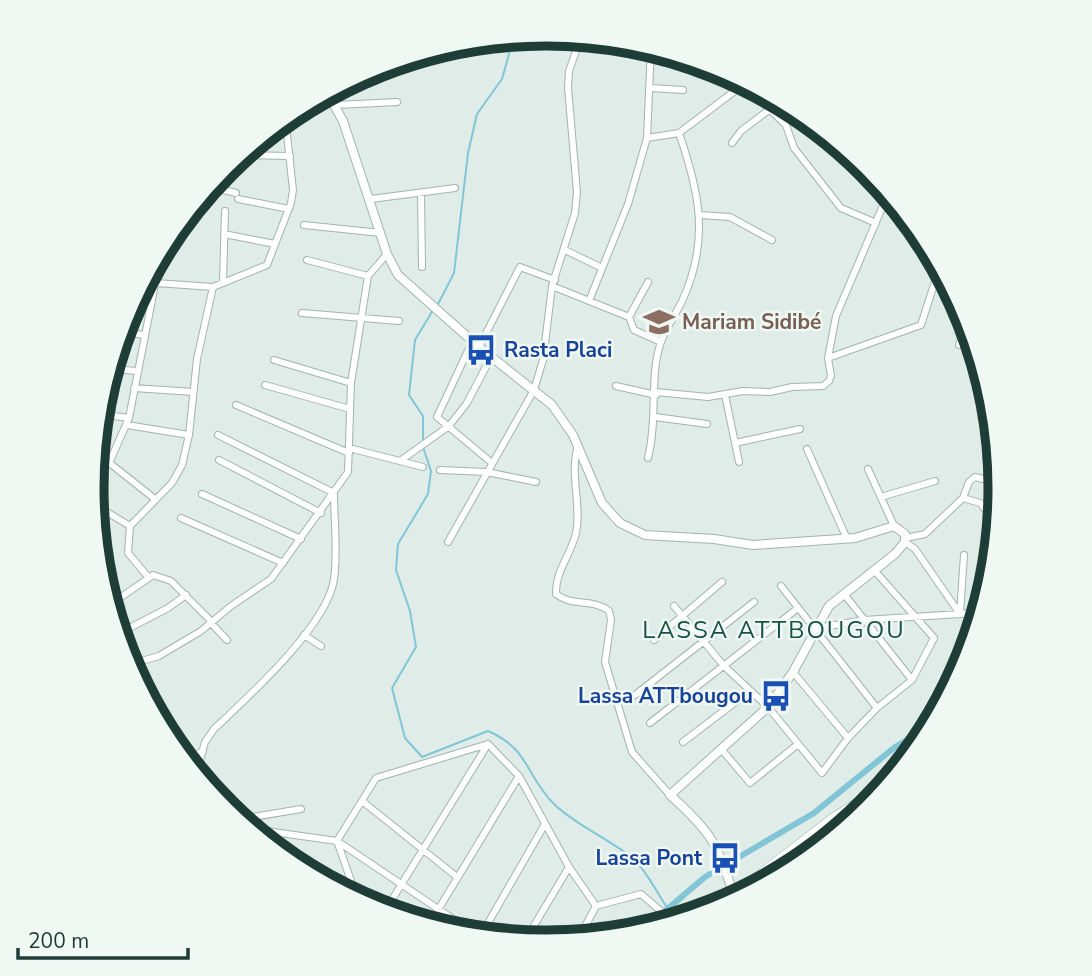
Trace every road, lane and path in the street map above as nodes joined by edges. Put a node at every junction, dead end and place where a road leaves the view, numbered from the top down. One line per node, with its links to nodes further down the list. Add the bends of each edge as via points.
1 (578, 46): 31 (street, via 569,71 576,213)
2 (651, 59): 3 (street)
3 (651, 88): 5 (street); 13 (street)
4 (737, 89): 12 (street)
5 (683, 90)
6 (333, 101): 9 (street)
7 (397, 102): 9 (street)
8 (762, 102): 10 (street)
9 (336, 105): 20 (street)
10 (769, 109): 14 (street); 25 (street, via 786,125 794,148 842,208)
11 (287, 130): 16 (street)
12 (678, 133): 13 (street); 24 (street, via 696,184)
13 (647, 138): 35 (street, via 628,204)
14 (732, 143)
15 (254, 155): 16 (street)
16 (290, 156): 22 (street, via 293,190)
17 (455, 188): 19 (street)
18 (219, 190): 22 (street)
19 (421, 193): 20 (street); 34 (street)
20 (371, 199): 27 (street)
21 (884, 203): 25 (street)
22 (289, 209): 30 (street)
23 (225, 211): 28 (street)
24 (699, 215): 29 (street, via 730,217); 52 (street, via 693,271)
25 (876, 223): 56 (street, via 835,316)
26 (304, 225): 27 (street)
27 (381, 233): 32 (street)
28 (224, 234): 30 (street); 40 (street)
29 (772, 240)
30 (275, 244): 40 (street, via 267,265)
31 (565, 250): 35 (street); 41 (street)
32 (387, 254): 36 (street); 53 (street, via 398,275)
33 (307, 260): 36 (street)
34 (422, 267)
35 (602, 268): 44 (street)
36 (368, 276): 47 (street)
37 (936, 279): 56 (street, via 921,325)
38 (156, 280): 43 (street)
39 (648, 282): 46 (street)
40 (223, 283): 43 (street)
41 (553, 283): 44 (street); 53 (street, via 520,267); 64 (street, via 543,360)
42 (153, 285): 50 (street)
43 (213, 287): 65 (street)
44 (589, 301): 46 (street)
45 (302, 313): 47 (street)
46 (629, 317): 52 (street, via 634,330)
47 (361, 318): 48 (street); 60 (street)
48 (399, 321)
49 (132, 333): 50 (street)
50 (144, 335): 59 (street)
51 (962, 337): 54 (street)
52 (661, 342): 66 (street)
53 (476, 345): 55 (street); 74 (street, via 438,416)
54 (959, 345)
55 (491, 357): 64 (street); 74 (street)
56 (828, 358): 67 (street, via 831,376 823,386)
57 (274, 360): 60 (street)
58 (120, 369): 59 (street)
59 (136, 371): 63 (street)
60 (351, 383): 69 (street)
61 (265, 385): 69 (street)
62 (616, 386): 66 (street)
63 (134, 388): 65 (street); 72 (street)
64 (534, 390): 79 (street, via 563,418); 88 (street)
65 (193, 392): 76 (street)
66 (656, 393): 67 (street); 71 (street)
67 (725, 395): 78 (street)
68 (236, 405): 81 (street)
69 (350, 410): 81 (street)
70 (110, 416): 72 (street)
71 (655, 417): 73 (street); 83 (street)
72 (128, 421): 76 (street); 85 (street)
73 (707, 424)
74 (449, 426): 86 (street); 88 (street)
75 (800, 429): 78 (street)
76 (189, 435): 101 (street, via 172,484)
77 (218, 435): 97 (street)
78 (735, 443): 87 (street)
79 (578, 446): 109 (street, via 602,503 620,523 645,535 752,545); 155 (street, via 577,523 556,594 609,611 605,662 632,752)
80 (807, 449): 109 (street)
81 (349, 450): 86 (street); 97 (street, via 348,472)
82 (104, 458): 85 (street)
83 (648, 458)
84 (219, 460): 104 (street)
85 (110, 461): 89 (street); 101 (street)
86 (400, 461): 90 (street)
87 (739, 462)
88 (492, 463): 93 (street)
89 (104, 467)
90 (423, 467)
91 (868, 469): 99 (street)
92 (440, 470): 93 (street)
93 (487, 472): 96 (street); 111 (street)
94 (988, 480): 100 (street, via 975,477)
95 (935, 481): 99 (street)
96 (536, 482)
97 (334, 493): 104 (street); 132 (street, via 334,581 317,620)
98 (202, 494): 108 (street)
99 (881, 497): 107 (street)
100 (963, 498): 103 (street); 110 (street, via 925,534)
101 (155, 499): 106 (street)
102 (104, 510): 106 (street)
103 (986, 510)
104 (321, 513): 108 (street)
105 (181, 518): 113 (street)
106 (130, 526): 115 (street, via 128,553)
107 (894, 527): 109 (street); 110 (street, via 901,528)
108 (301, 538): 113 (street)
109 (846, 539)
110 (905, 540): 114 (street); 125 (street)
111 (448, 542)
112 (964, 555): 125 (street)
113 (283, 563): 129 (street, via 271,579)
114 (874, 570): 118 (street); 127 (street)
115 (149, 578): 119 (street, via 153,575 171,581); 120 (street)
116 (722, 582): 126 (street)
117 (781, 586): 123 (street)
118 (844, 594): 128 (street); 131 (street, via 829,606)
119 (186, 595): 129 (street); 130 (street)
120 (118, 599)
121 (754, 602): 135 (street)
122 (674, 606): 126 (street)
123 (798, 608): 131 (street); 138 (street)
124 (970, 613): 125 (street)
125 (960, 614): 127 (street)
126 (682, 616): 134 (street); 135 (street)
127 (916, 617): 128 (street); 140 (street, via 934,638)
128 (864, 620): 131 (street); 140 (street)
129 (212, 622): 133 (street); 137 (street, via 159,656)
130 (127, 629)
131 (816, 629): 139 (street); 144 (street)
132 (304, 635): 136 (street); 151 (street, via 214,729)
133 (227, 640)
134 (654, 640)
135 (704, 642): 138 (street); 142 (street)
136 (321, 646)
137 (139, 662)
138 (724, 666): 141 (street); 145 (street)
139 (793, 672): 143 (street); 146 (street)
140 (912, 680): 144 (street)
141 (750, 691): 143 (street); 147 (street)
142 (635, 695)
143 (768, 707): 149 (street); 150 (street)
144 (877, 708): 146 (street)
145 (650, 723)
146 (848, 738): 149 (street, via 822,773)
147 (683, 742)
148 (488, 744): 154 (street); 156 (street, via 376,778); 163 (street)
149 (798, 744): 150 (street, via 750,783)
150 (722, 750): 155 (street)
151 (203, 751): 152 (street); 153 (street)
152 (194, 756)
153 (199, 763)
154 (519, 776): 160 (street); 165 (street)
155 (670, 796): 169 (street, via 705,827)
156 (362, 801): 162 (street); 163 (street)
157 (857, 803): 166 (main road)
158 (301, 809): 159 (street, via 253,817)
159 (255, 822)
160 (545, 824): 164 (street); 176 (street)
161 (269, 833): 162 (street)
162 (337, 841): 167 (street); 168 (street)
163 (423, 850): 165 (street); 167 (street)
164 (569, 867): 171 (street); 178 (street)
165 (457, 877): 172 (street)
166 (749, 881)
167 (402, 884): 170 (street); 172 (street)
168 (352, 886)
169 (732, 889)
170 (391, 902)
171 (596, 906): 173 (street, via 641,894); 177 (street)
172 (438, 909): 174 (street); 175 (street)
173 (666, 914)
174 (434, 916)
175 (456, 921)
176 (486, 927)
177 (584, 929)
178 (531, 930)

